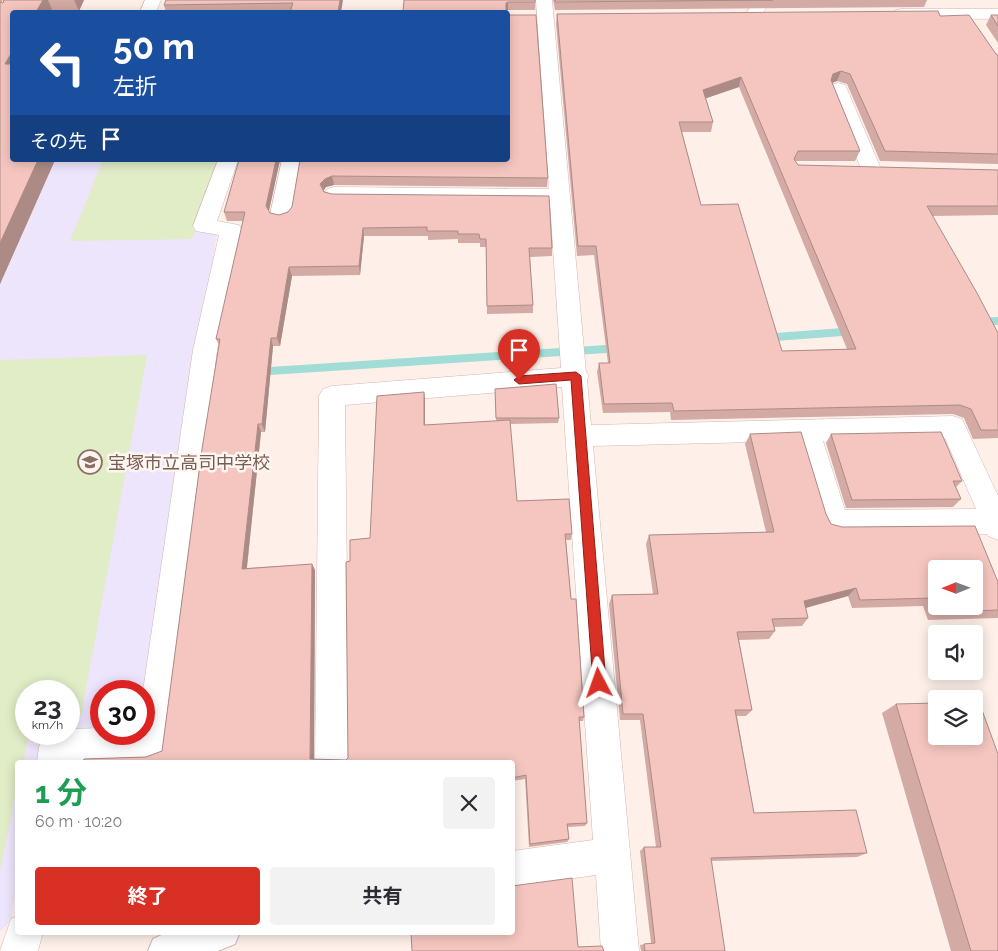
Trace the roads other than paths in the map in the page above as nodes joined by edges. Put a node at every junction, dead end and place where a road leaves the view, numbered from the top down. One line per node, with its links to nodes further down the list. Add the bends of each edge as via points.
1 (764, 0): 8 (street)
2 (958, 0): 5 (street)
3 (545, 12): 16 (street)
4 (890, 14): 5 (street)
5 (969, 14): 6 (street); 10 (street)
6 (998, 14)
7 (734, 15): 8 (street)
8 (753, 15): 9 (street)
9 (772, 15)
10 (978, 29)
11 (838, 89): 14 (street)
12 (227, 162): 22 (street, via 204,226 231,230 205,350 152,742 56,747)
13 (292, 162): 17 (street)
14 (871, 170)
15 (334, 194): 16 (street)
16 (560, 196): 18 (street)
17 (281, 215)
18 (574, 358): 20 (street); 23 (street, via 332,396)
19 (807, 431): 20 (street); 21 (street, via 953,428); 21 (street, via 835,523)
20 (580, 436): 24 (street)
21 (997, 524)
22 (54, 760)
23 (332, 760)
24 (612, 855): 25 (street); 30 (street)
25 (515, 868)
26 (23, 935): 28 (street)
27 (214, 935): 29 (lane)
28 (19, 951)
29 (165, 951)
30 (620, 951)

